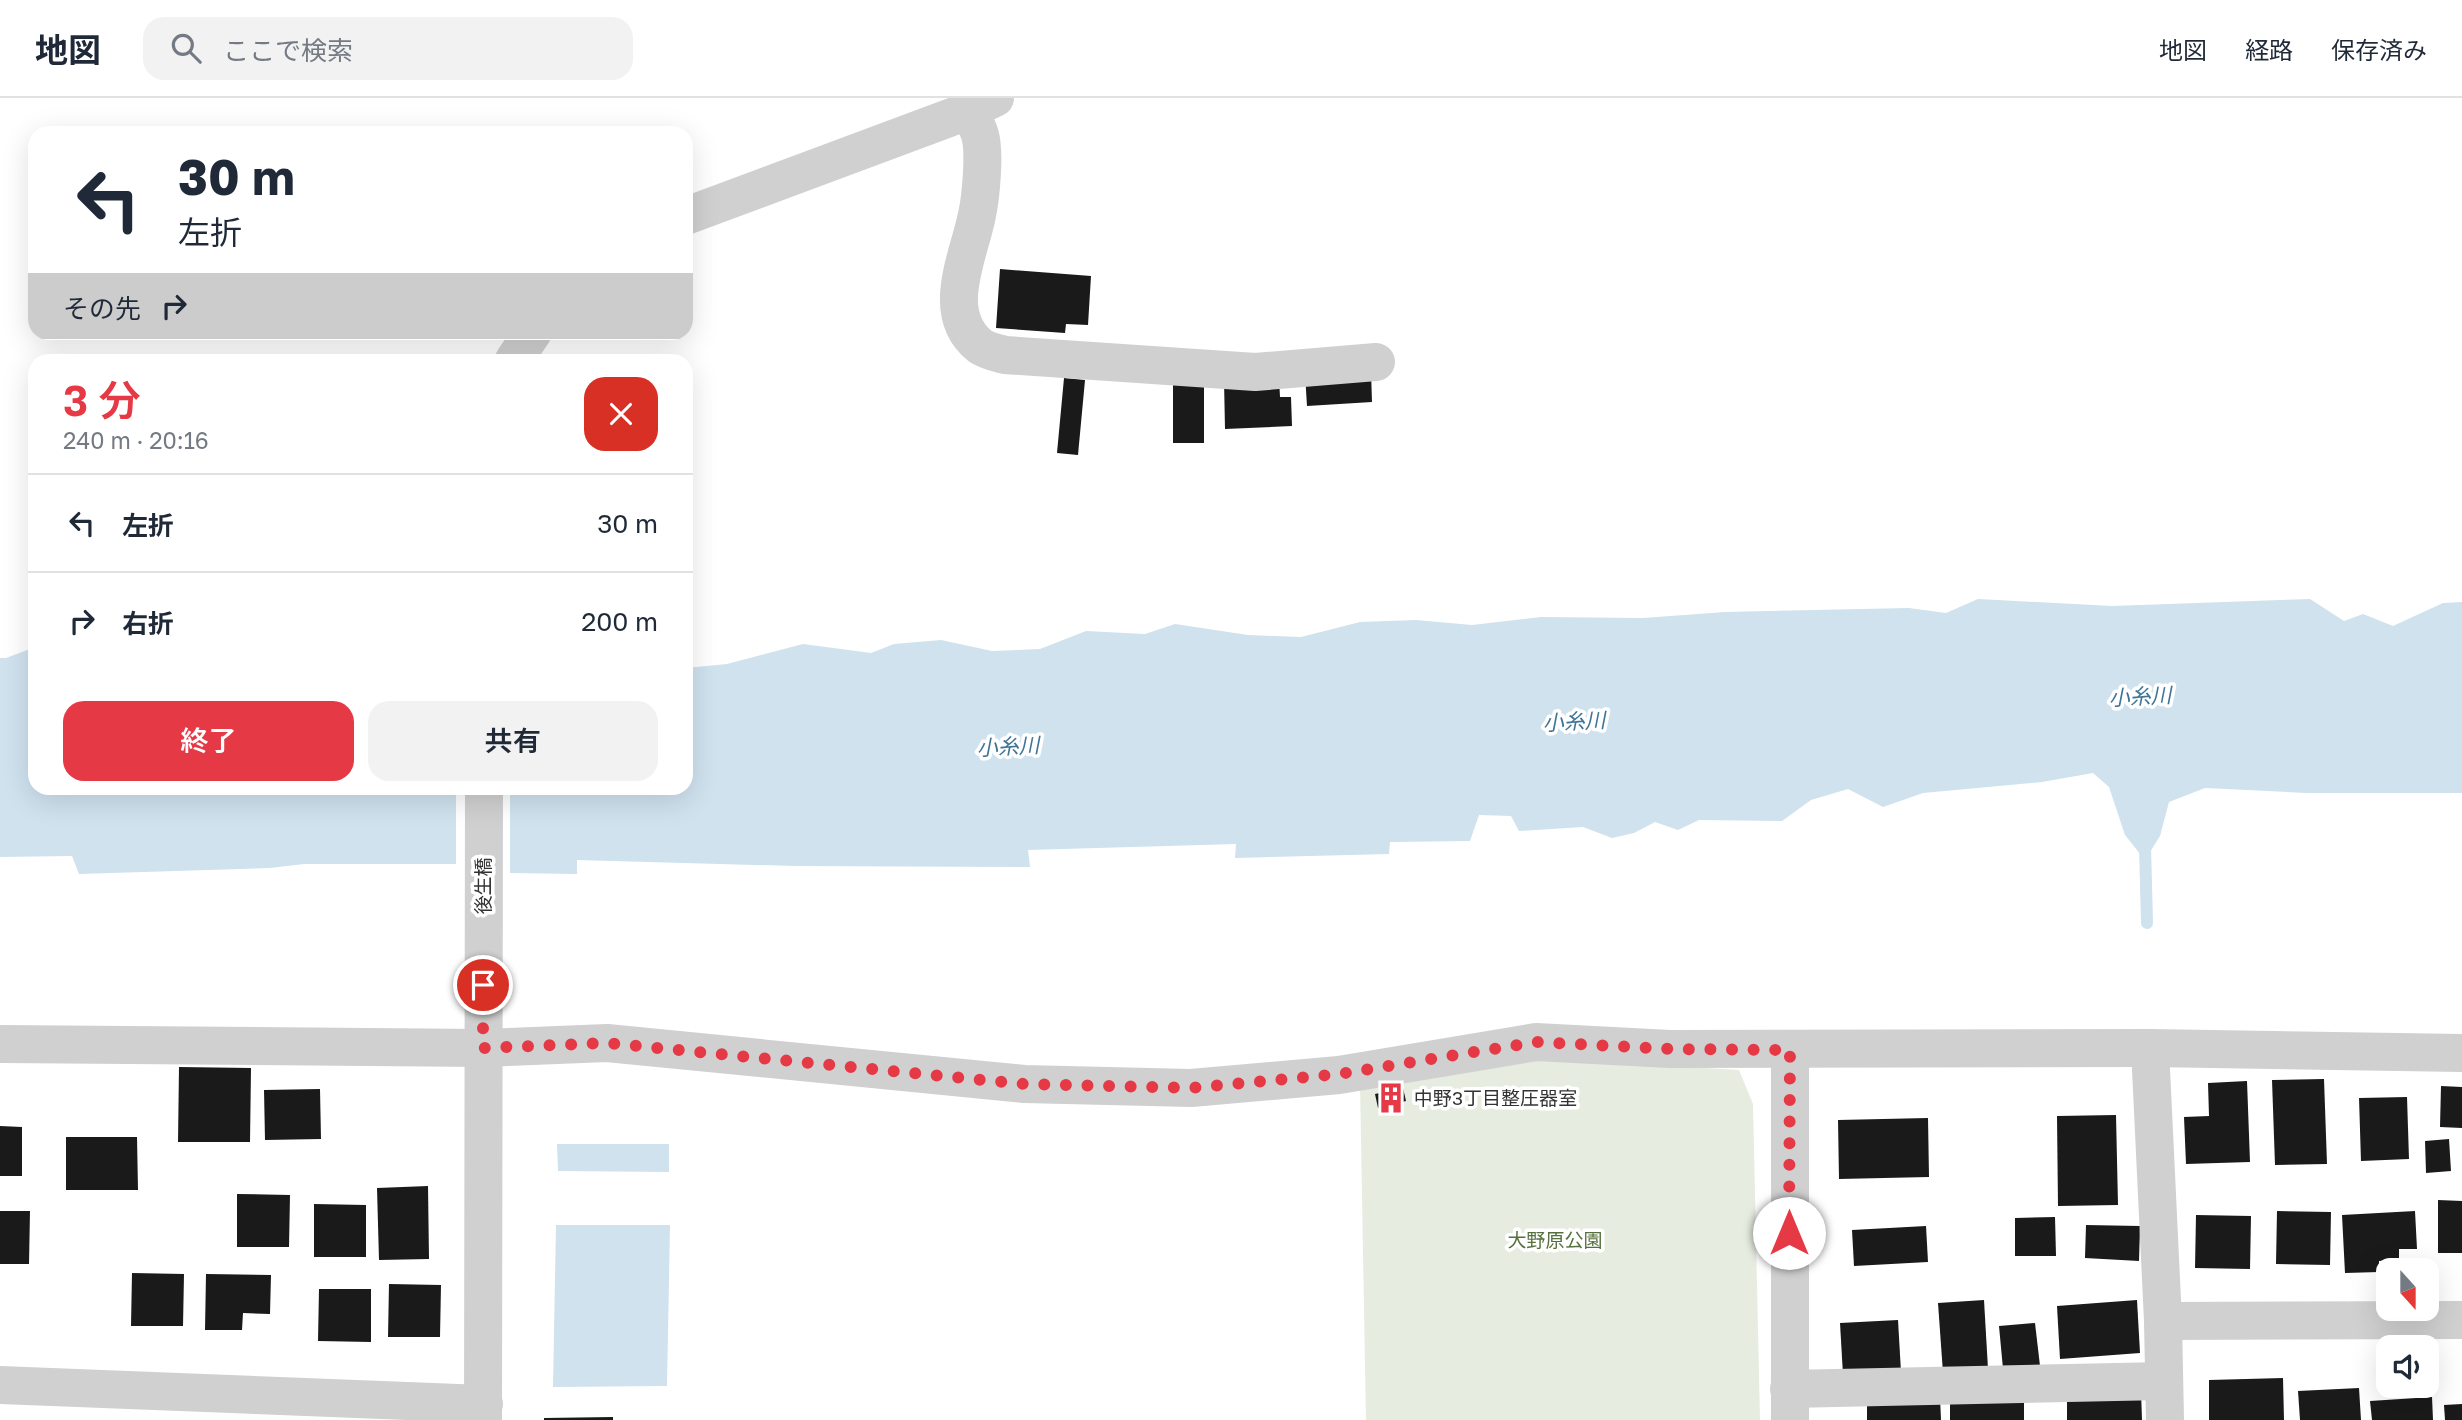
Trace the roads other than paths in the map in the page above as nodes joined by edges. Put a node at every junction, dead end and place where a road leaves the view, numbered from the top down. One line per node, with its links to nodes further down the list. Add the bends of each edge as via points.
1 (981, 104): 2 (street); 3 (street, via 978,213 959,291 967,332 982,348 1005,355 1255,372)
2 (693, 213)
3 (1376, 362)
4 (484, 795): 6 (street, 後生橋)
5 (0, 1044): 6 (street)
6 (483, 1048): 8 (street, via 607,1043 1024,1084 1191,1088 1339,1074 1536,1042); 15 (street, 後生橋)
7 (2150, 1048): 8 (street); 9 (street); 11 (street)
8 (1790, 1050): 14 (street)
9 (2462, 1053)
10 (2462, 1320): 11 (street)
11 (2163, 1321): 12 (street)
12 (2164, 1381): 14 (street); 16 (street)
13 (0, 1385): 15 (street)
14 (1789, 1404)
15 (483, 1412)
16 (2165, 1420)

